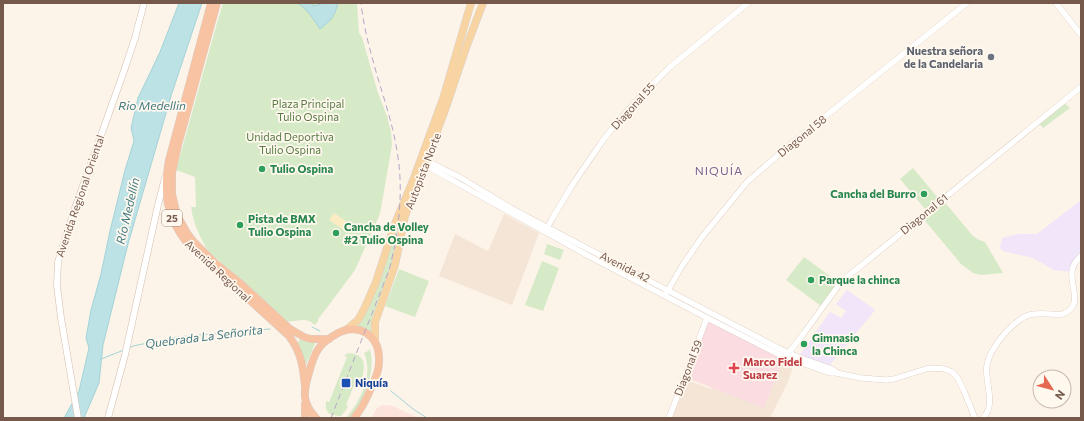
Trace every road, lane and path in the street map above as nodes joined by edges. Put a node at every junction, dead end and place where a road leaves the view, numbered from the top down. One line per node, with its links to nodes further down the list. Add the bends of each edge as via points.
1 (144, 3): 29 (main road, Avenida Regional Oriental, via 135,38 58,262 60,312)
2 (212, 3): 12 (highway, Avenida Regional / 25)
3 (217, 3): 21 (highway, Avenida Regional / 25, via 173,166 171,183 177,215 193,240 292,332 311,339)
4 (471, 3): 11 (main road, Autopista Norte)
5 (483, 3): 11 (main road, Autopista Norte)
6 (748, 3): 13 (street, Diagonal 55, via 670,67 618,121 571,187)
7 (967, 3): 17 (street, Diagonal 58, via 792,143 748,182 702,237)
8 (1056, 3): 9 (street)
9 (1081, 35)
10 (1081, 87): 23 (street, Diagonal 61, via 841,282)
11 (423, 162): 13 (street, Avenida 42, via 461,178); 15 (main road, Autopista Norte, via 394,226); 16 (main road, Autopista Norte, via 404,220)
12 (166, 173): 26 (highway, Avenida Regional / 25, via 168,207 182,236 289,336 302,362); 30 (main road, via 129,339)
13 (546, 230): 17 (street, Avenida 42); 18 (street, Avenida 42)
14 (1081, 256): 35 (street, via 1072,272 1075,294 1071,308 1063,314 1036,314 1023,318 1008,330 990,356 987,365 990,406)
15 (376, 282): 16 (main road); 20 (main road, Autopista Norte, via 358,320)
16 (388, 286): 22 (main road, Autopista Norte, via 375,322)
17 (668, 290): 18 (street, Diagonal 58); 23 (street, Avenida 42)
18 (665, 296): 19 (street, Avenida 42)
19 (707, 318): 24 (street, Avenida 42); 33 (street, Diagonal 59)
20 (346, 330): 21 (highway, 25); 22 (highway, via 361,330)
21 (329, 339): 26 (highway, 25, via 316,352)
22 (375, 342): 28 (highway, via 379,357 377,374)
23 (789, 352): 24 (street, Diagonal 61); 25 (street, Avenida 42)
24 (784, 357): 25 (street, Avenida 42)
25 (833, 371): 34 (street, via 861,378 886,380 929,368 945,369 957,376)
26 (305, 386): 27 (highway, 25)
27 (304, 396): 31 (highway, 25); 32 (highway)
28 (355, 417)
29 (78, 418)
30 (108, 418)
31 (305, 418)
32 (316, 418)
33 (669, 418)
34 (975, 418)
35 (984, 418)

